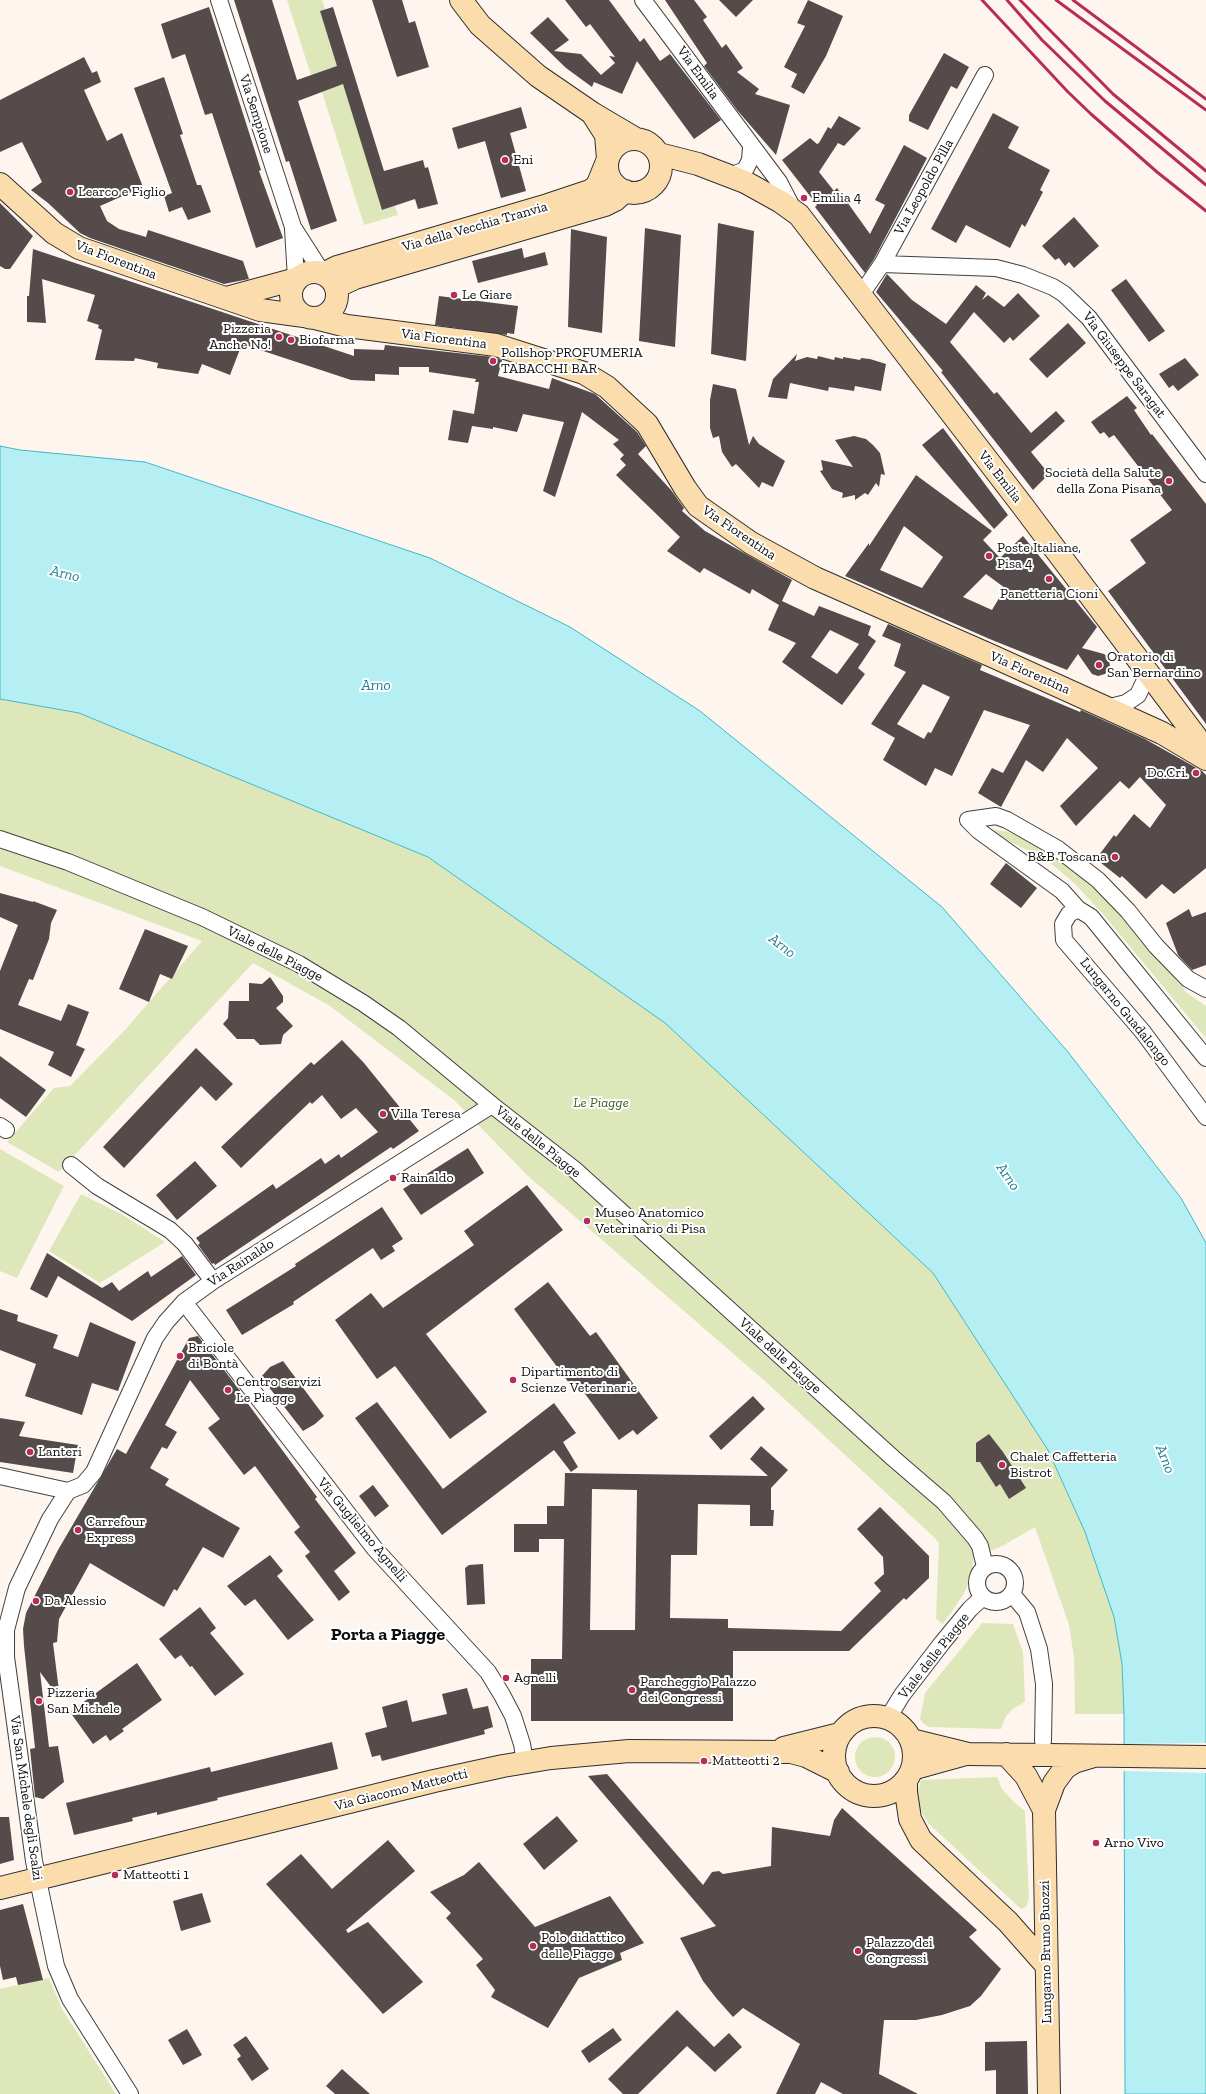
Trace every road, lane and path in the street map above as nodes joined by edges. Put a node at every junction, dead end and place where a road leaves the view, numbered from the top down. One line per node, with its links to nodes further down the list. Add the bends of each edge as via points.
1 (219, 0): 14 (street, Via Sempione)
2 (461, 0): 5 (main road, via 480,25 500,44 538,76)
3 (643, 0): 7 (street, Via Emilia)
4 (984, 75): 15 (street, Via Leopoldo Pilla)
5 (592, 113): 6 (main road); 9 (main road, via 606,135)
6 (636, 139): 8 (main road, via 650,144); 9 (main road, via 619,144 612,150)
7 (751, 147): 10 (street, via 750,160 745,170); 13 (street, Via Emilia, via 779,182)
8 (659, 154): 10 (main road, Via Emilia, via 692,162); 12 (main road, via 661,171 656,181 645,191)
9 (608, 159): 12 (main road, via 610,177 617,187); 17 (main road, Via della Vecchia Tranvia, via 597,186 590,191 337,267)
10 (725, 175): 13 (main road, Via Emilia, via 751,185)
11 (0, 184): 19 (main road, Via Fiorentina, via 54,233 80,248 128,267)
12 (626, 191): 17 (main road, Via della Vecchia Tranvia, via 605,205 355,278)
13 (793, 209): 18 (main road, Via Emilia)
14 (293, 227): 16 (street, Via Sempione); 17 (street, Via Sempione)
15 (882, 264): 18 (street, Via Leopoldo Pilla); 21 (street, Via Giuseppe Saragat, via 996,268 1023,275 1064,294 1089,318)
16 (296, 279): 17 (main road, via 309,272); 19 (main road); 20 (main road, via 292,285 293,306)
17 (329, 281): 20 (main road, via 337,294 333,308 322,316)
18 (860, 296): 22 (main road, Via Emilia)
19 (226, 298): 20 (main road, Via Fiorentina, via 260,310)
20 (309, 317): 23 (main road, Via Fiorentina, via 347,326 496,345 584,373 607,387 648,424 698,506 751,544 815,578)
21 (1206, 474)
22 (1142, 665): 23 (street, via 1145,680 1138,696 1126,703); 24 (main road, Via Emilia)
23 (1106, 708): 24 (main road, Via Fiorentina)
24 (1206, 751)
25 (0, 839): 29 (street, Viale delle Piagge, via 135,888 299,964 363,1002 399,1028)
26 (1078, 909): 27 (street, via 1062,891 979,831 968,820 996,816 1020,826 1058,849 1098,880 1188,979); 28 (street, via 1090,917); 30 (street, Lungarno Guadalongo, via 1069,914 1063,924 1064,940 1143,1032)
27 (1206, 989)
28 (1206, 1058)
29 (492, 1105): 32 (street, Via Rainaldo); 36 (street, Viale delle Piagge, via 574,1169 944,1502 975,1538 980,1546)
30 (1206, 1117)
31 (72, 1165): 32 (street, via 97,1186 170,1230 185,1244)
32 (213, 1281): 33 (street, Via Rainaldo)
33 (184, 1302): 35 (street, Via Rainaldo, via 155,1338 94,1472 79,1488); 48 (street, Via Guglielmo Agnelli, via 375,1549 488,1672 513,1716)
34 (0, 1476): 35 (street)
35 (68, 1491): 52 (street, Via San Michele degli Scalzi, via 50,1519 22,1575 6,1630 6,1657)
36 (985, 1567): 37 (street, via 996,1564 1011,1571 1015,1582); 38 (street, via 977,1582)
37 (1012, 1594): 38 (street, via 998,1602 987,1601); 42 (street, via 1027,1612 1039,1649 1044,1684)
38 (983, 1597): 39 (street, Viale delle Piagge, via 942,1643 902,1695)
39 (888, 1718): 40 (main road, via 874,1716 859,1719 848,1725); 41 (main road, via 904,1729)
40 (840, 1734): 43 (main road, Via Giacomo Matteotti); 49 (main road, via 834,1752)
41 (911, 1740): 44 (main road); 50 (main road, via 915,1756)
42 (1043, 1740)
43 (771, 1751): 48 (main road, Via Giacomo Matteotti, via 628,1752); 49 (main road, Via Giacomo Matteotti, via 806,1756)
44 (968, 1754): 45 (main road); 50 (main road)
45 (1006, 1754): 46 (main road); 51 (main road, Lungarno Bruno Buozzi, via 1026,1776)
46 (1094, 1756): 47 (main road); 51 (main road, Lungarno Bruno Buozzi, via 1074,1762 1065,1768 1054,1783)
47 (1206, 1757)
48 (525, 1762): 52 (main road, Via Giacomo Matteotti, via 434,1781)
49 (838, 1772): 50 (main road, via 850,1788 866,1795 888,1794)
50 (909, 1775): 55 (main road, via 906,1797 910,1819 921,1840)
51 (1044, 1810): 54 (main road, Lungarno Bruno Buozzi)
52 (37, 1879): 53 (main road, Via Giacomo Matteotti); 57 (street, Via San Michele degli Scalzi, via 58,1972 70,1999)
53 (0, 1888)
54 (1045, 1903): 55 (main road, via 1030,1921); 56 (main road, Lungarno Bruno Buozzi)
55 (1008, 1922): 56 (main road)
56 (1046, 1965): 58 (main road, Lungarno Bruno Buozzi)
57 (130, 2094)
58 (1049, 2094)

